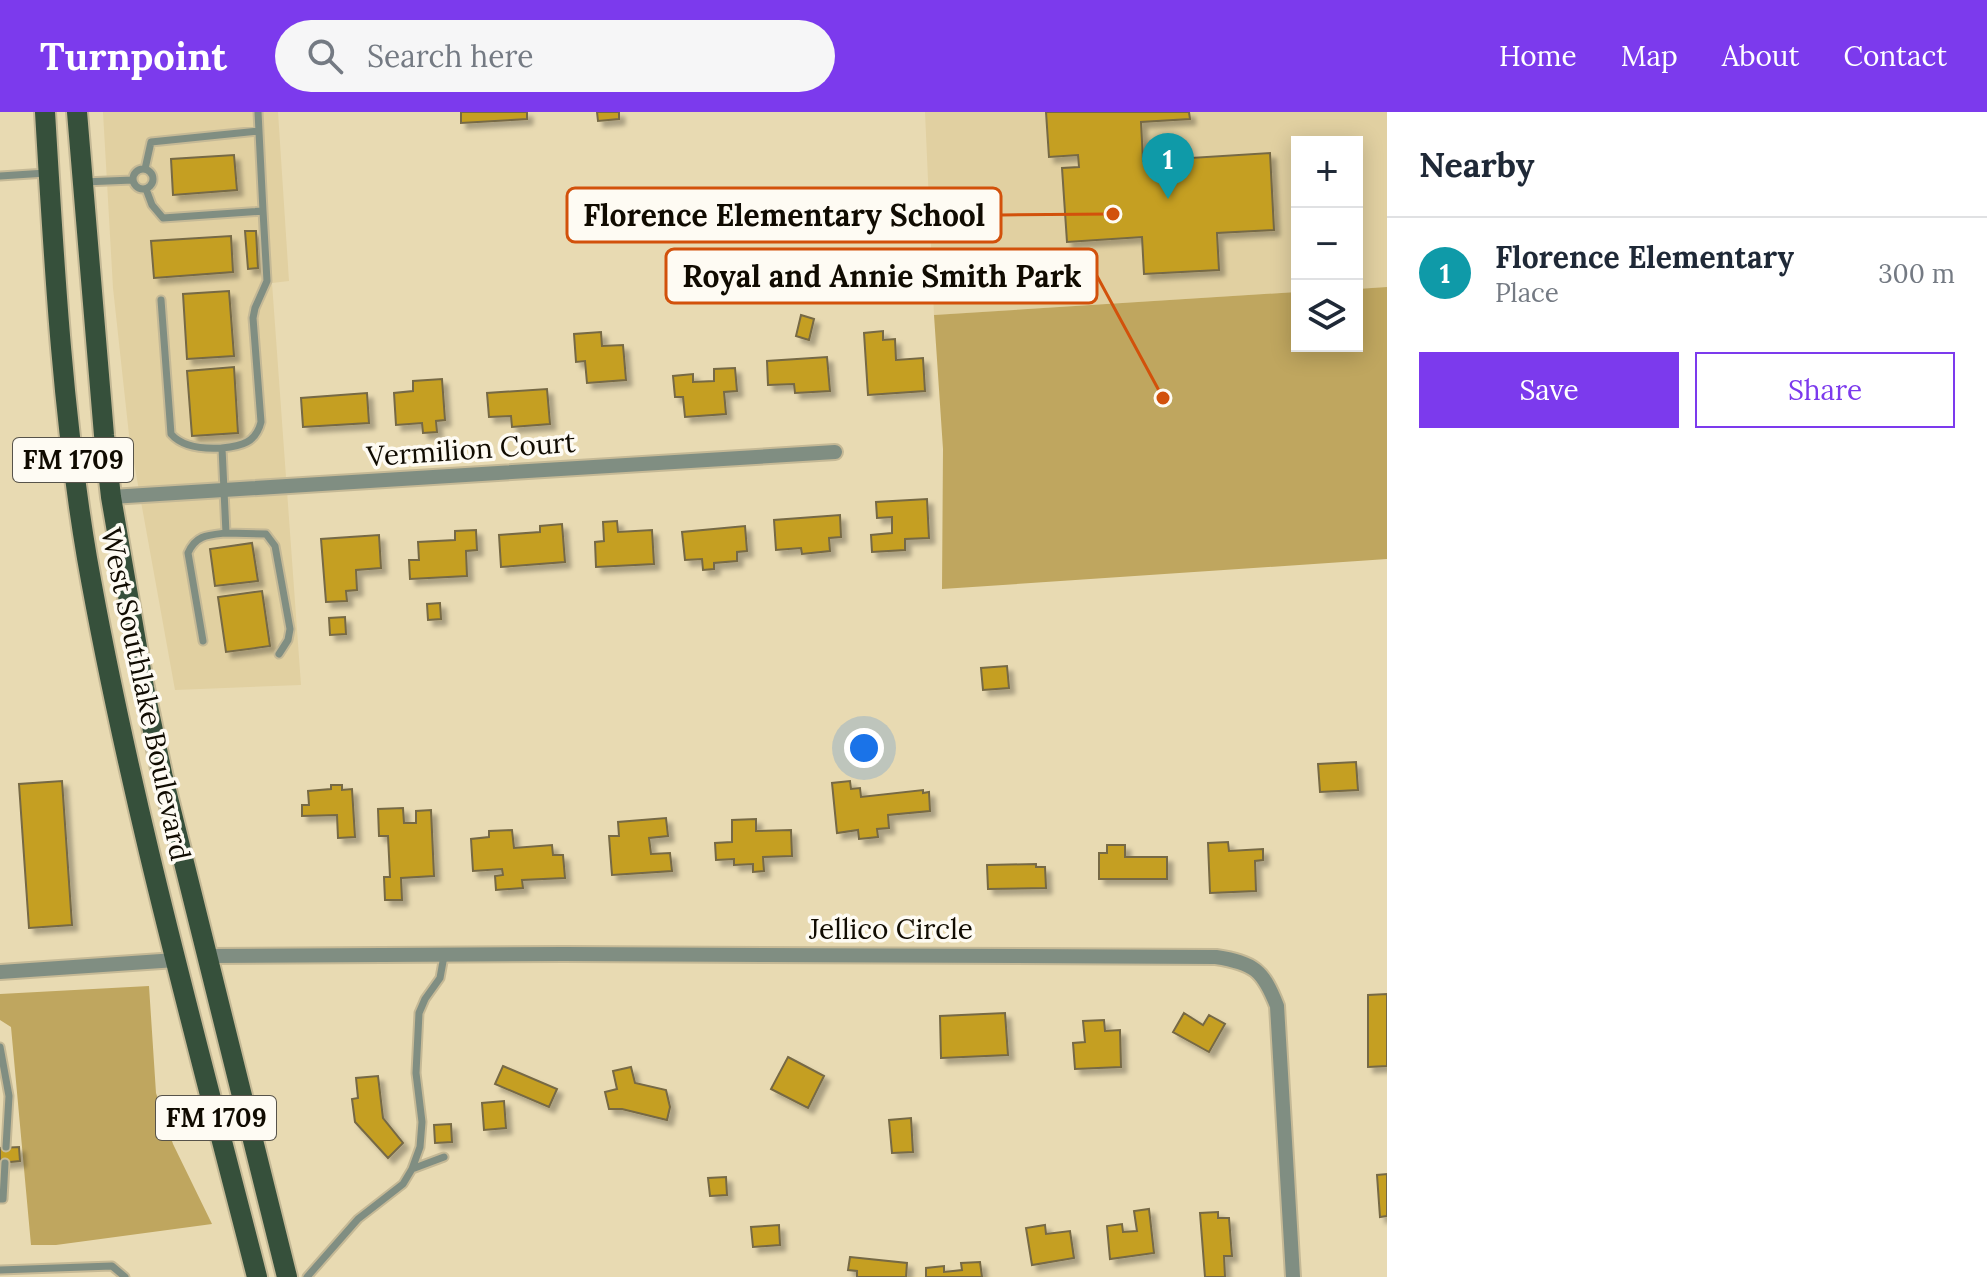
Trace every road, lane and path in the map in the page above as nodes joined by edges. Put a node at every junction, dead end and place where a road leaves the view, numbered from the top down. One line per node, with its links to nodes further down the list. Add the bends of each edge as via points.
1 (45, 112): 6 (main road, West Southlake Boulevard / FM 1709)
2 (77, 112): 9 (main road, West Southlake Boulevard / FM 1709)
3 (258, 112): 4 (lane)
4 (259, 131): 5 (lane, via 151,142); 11 (lane)
5 (145, 169): 8 (lane); 10 (lane, via 153,181)
6 (49, 173): 7 (lane); 9 (main road); 22 (main road, West Southlake Boulevard / FM 1709, via 64,374 87,556 133,786)
7 (0, 176)
8 (133, 180): 9 (lane); 10 (lane)
9 (81, 182): 16 (main road, West Southlake Boulevard / FM 1709)
10 (146, 189): 11 (lane, via 163,218)
11 (263, 211): 13 (lane, via 267,281 253,318 261,422 251,441)
12 (161, 300): 13 (lane, via 171,434 195,447)
13 (222, 448): 15 (lane)
14 (835, 452): 15 (street, Vermilion Court)
15 (224, 490): 16 (street, Vermilion Court); 17 (lane)
16 (111, 497): 21 (main road, West Southlake Boulevard / FM 1709, via 163,778)
17 (226, 533): 18 (lane, via 203,535 188,553); 19 (lane, via 266,534 275,546 290,629)
18 (203, 641)
19 (279, 654)
20 (444, 954): 21 (street, Jellico Circle); 28 (lane, via 440,978 419,1013 416,1073 422,1122); 36 (street, Jellico Circle, via 1216,957 1246,962 1267,980 1277,1006)
21 (208, 956): 22 (main road); 34 (main road, West Southlake Boulevard / FM 1709)
22 (176, 960): 23 (street); 33 (main road, West Southlake Boulevard / FM 1709)
23 (0, 972)
24 (0, 1047): 25 (lane, via 9,1096)
25 (6, 1147)
26 (444, 1157): 28 (lane)
27 (5, 1163): 29 (lane)
28 (412, 1169): 35 (lane, via 403,1184 358,1219)
29 (0, 1199)
30 (0, 1270): 31 (lane)
31 (55, 1272): 32 (lane, via 112,1266)
32 (125, 1277)
33 (257, 1277)
34 (287, 1277)
35 (307, 1277)
36 (1293, 1277)

